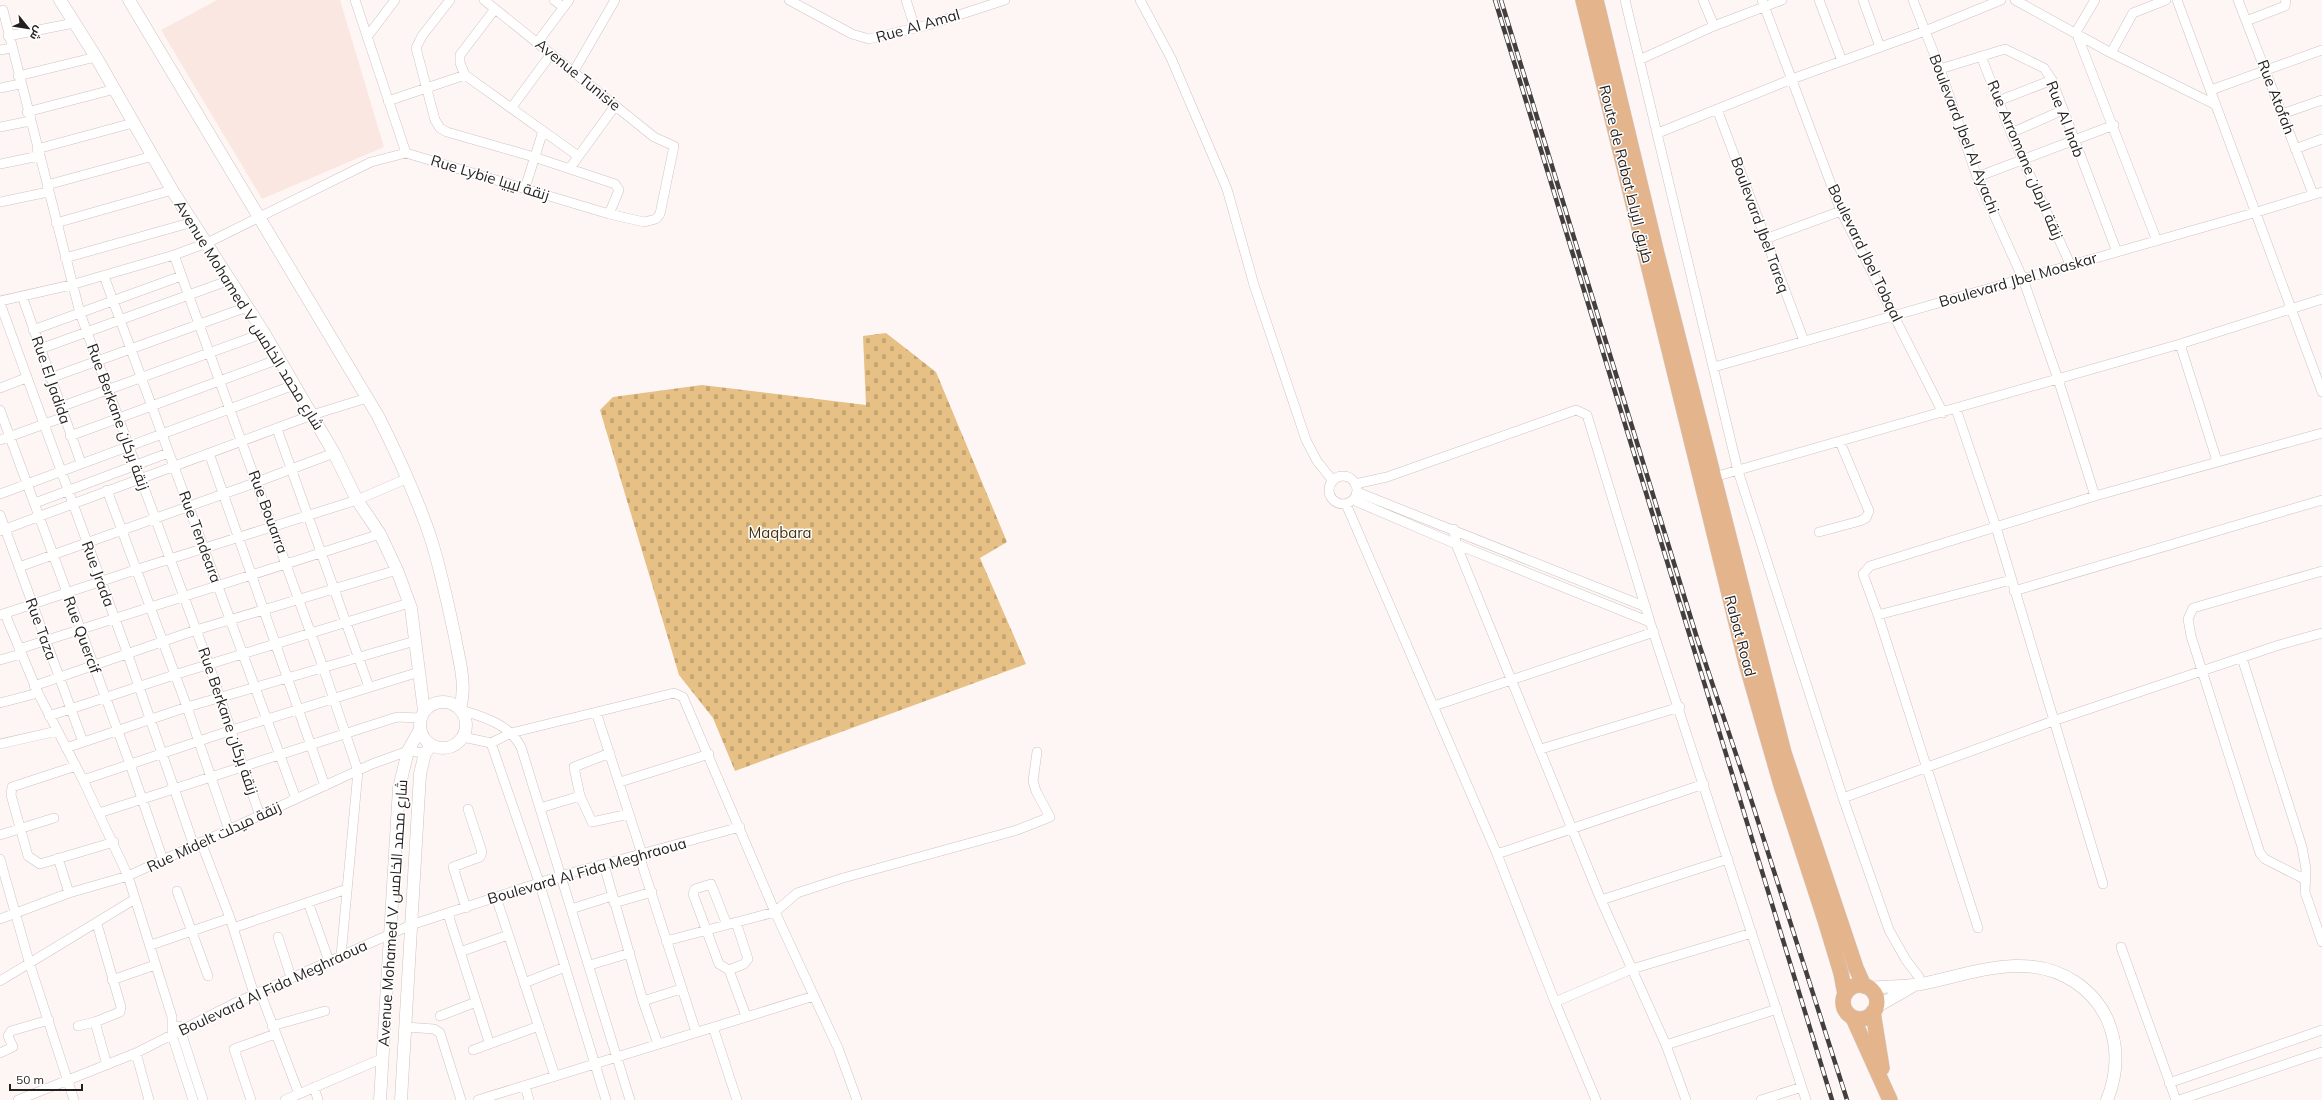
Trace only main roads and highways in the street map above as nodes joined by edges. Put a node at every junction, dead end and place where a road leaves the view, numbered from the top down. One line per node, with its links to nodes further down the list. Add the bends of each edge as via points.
1 (1583, 0): 4 (main road, Route de Rabat طريق الرباط, via 1746,663)
2 (1596, 0): 3 (main road, Route de Rabat طريق الرباط, via 1657,254 1784,753 1856,968)
3 (1867, 987): 4 (main road, via 1855,986); 5 (main road, via 1876,996)
4 (1845, 994): 6 (main road, via 1843,1006)
5 (1875, 1010): 6 (main road, via 1864,1018); 7 (main road)
6 (1853, 1018): 7 (main road)
7 (1884, 1085): 8 (main road)
8 (1890, 1100)

